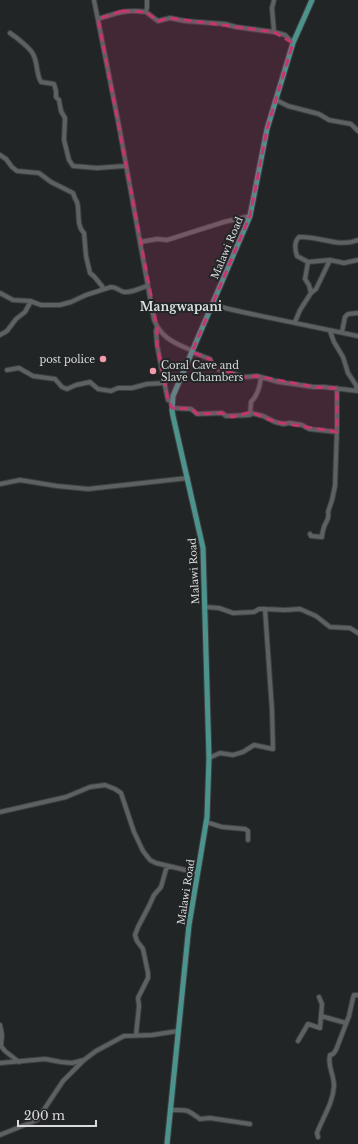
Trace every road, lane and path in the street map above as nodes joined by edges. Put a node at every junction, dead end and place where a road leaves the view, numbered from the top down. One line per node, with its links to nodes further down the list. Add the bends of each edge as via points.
1 (94, 0): 6 (street)
2 (147, 0): 5 (street)
3 (274, 0): 8 (street)
4 (312, 0): 9 (main road, Malawi Road)
5 (146, 12): 6 (street, via 122,11); 8 (street, via 158,21 170,18)
6 (98, 19): 13 (street)
7 (10, 32): 13 (street, via 34,55 41,82 55,86 56,97 65,118 64,140 73,166)
8 (274, 32): 9 (street, via 285,35)
9 (293, 43): 10 (main road, Malawi Road)
10 (276, 100): 11 (street, via 288,106 320,114 330,120 350,124); 14 (main road, Malawi Road, via 267,129)
11 (358, 130)
12 (0, 155): 21 (street, via 17,171 39,173 73,193 84,233 90,274 96,277)
13 (125, 166): 16 (street)
14 (250, 216): 16 (street, via 167,240); 27 (main road, Malawi Road)
15 (358, 240): 19 (street, via 338,243 300,237 295,250 297,256)
16 (140, 242): 20 (street)
17 (330, 260): 18 (street, via 344,263); 19 (street); 23 (street, via 316,289)
18 (358, 260)
19 (308, 262): 23 (street, via 305,279)
20 (147, 286): 21 (street, via 132,292 123,292 115,286); 30 (street)
21 (103, 289): 26 (street, via 60,305 41,305)
22 (0, 293): 24 (street)
23 (311, 293): 29 (street)
24 (5, 296): 25 (street); 26 (street, via 13,300)
25 (0, 298)
26 (31, 301): 33 (street, via 25,312)
27 (213, 303): 29 (street, via 221,308); 35 (main road, Malawi Road)
28 (358, 313): 32 (street, via 345,317)
29 (295, 322): 31 (street)
30 (157, 326): 35 (street, via 167,338); 38 (street, via 157,345)
31 (330, 331): 32 (street); 40 (street)
32 (342, 332): 34 (street)
33 (0, 335)
34 (358, 336)
35 (192, 351): 37 (street, via 210,359 214,367 224,371 245,377); 41 (main road, Malawi Road)
36 (7, 370): 38 (street, via 19,368 33,376 54,379 67,389 90,382 98,388 110,391)
37 (261, 377): 39 (street, via 279,382); 43 (street, via 258,392 251,402)
38 (165, 382): 41 (street, via 168,400)
39 (337, 388): 40 (street); 44 (street)
40 (358, 391)
41 (172, 402): 42 (main road, Malawi Road)
42 (172, 408): 43 (street, via 191,409 197,414 222,413 226,416); 45 (main road, Malawi Road)
43 (251, 413): 44 (street, via 283,424 290,423 310,429)
44 (337, 432): 47 (street, via 334,486 327,522 322,537)
45 (188, 478): 46 (street, via 88,489 18,480); 48 (main road, Malawi Road, via 203,548)
46 (0, 484)
47 (310, 534)
48 (205, 607): 49 (street, via 233,613); 51 (main road, Malawi Road)
49 (265, 609): 50 (street, via 300,609 330,626 350,628); 51 (street, via 273,749 254,745 233,755 220,753)
50 (358, 633)
51 (209, 758): 53 (main road, Malawi Road)
52 (0, 812): 55 (street, via 105,785 121,793 142,851 150,860)
53 (206, 822): 54 (street, via 222,827 245,829 248,832); 56 (main road, Malawi Road)
54 (248, 840)
55 (167, 866): 56 (street); 64 (street, via 161,888 154,895 135,935 144,948 148,973 138,998)
56 (198, 873): 62 (main road, Malawi Road, via 189,925)
57 (358, 995): 60 (street, via 354,995)
58 (319, 997): 59 (street, via 322,1004)
59 (321, 1016): 60 (street); 65 (street, via 320,1028 308,1024)
60 (346, 1023): 72 (street, via 336,1050 328,1060 334,1080 333,1097 317,1133)
61 (0, 1025): 63 (street)
62 (178, 1031): 64 (street); 69 (main road, Malawi Road)
63 (1, 1033): 67 (street, via 1,1046)
64 (136, 1035): 66 (street, via 115,1040)
65 (298, 1041)
66 (84, 1060): 67 (street, via 72,1063 45,1059); 71 (street, via 63,1081 37,1120)
67 (20, 1062): 68 (street)
68 (0, 1063)
69 (171, 1110): 70 (street, via 190,1111 200,1119); 73 (main road, Malawi Road)
70 (250, 1124)
71 (0, 1135)
72 (318, 1137)
73 (167, 1144)

